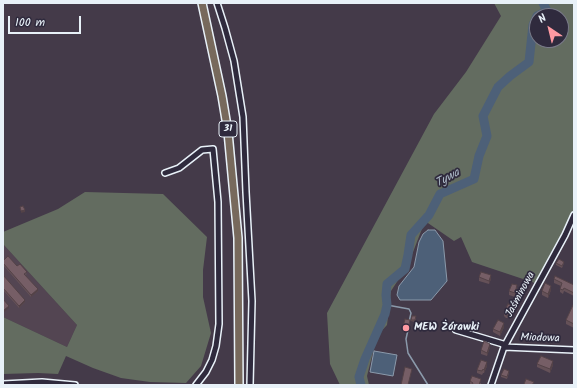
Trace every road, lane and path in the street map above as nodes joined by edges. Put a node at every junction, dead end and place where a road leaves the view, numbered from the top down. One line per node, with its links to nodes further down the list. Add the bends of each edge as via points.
1 (202, 3): 11 (main road, 31, via 222,96 232,164 238,238)
2 (217, 3): 12 (street, via 234,61 243,117 252,301)
3 (165, 173): 10 (street, via 179,168 202,150 212,149 218,202 219,324 212,360)
4 (574, 215): 6 (street, Jaśminowa)
5 (456, 330): 6 (street, via 503,344)
6 (504, 347): 7 (street, Miodowa); 13 (street, Jaśminowa)
7 (574, 350)
8 (3, 384): 9 (street, via 42,382)
9 (75, 385)
10 (196, 385)
11 (239, 385)
12 (250, 385)
13 (491, 385)

